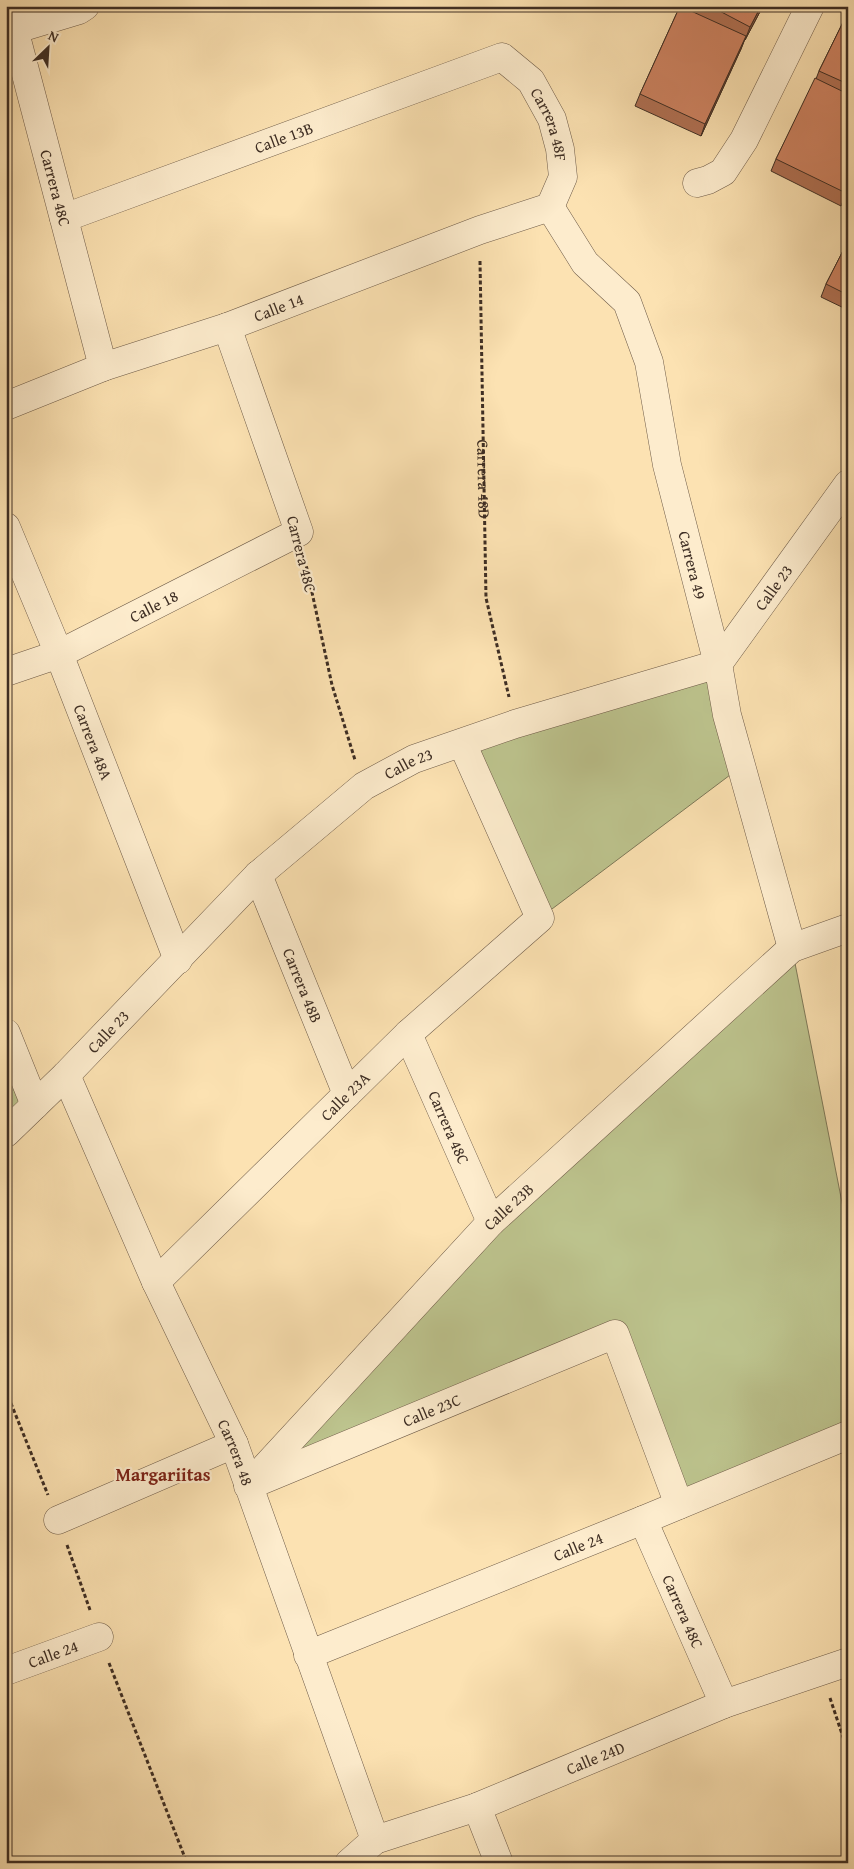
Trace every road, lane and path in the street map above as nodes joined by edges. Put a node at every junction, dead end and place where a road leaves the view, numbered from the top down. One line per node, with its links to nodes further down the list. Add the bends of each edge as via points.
1 (84, 6): 3 (street, via 78,10)
2 (810, 6): 5 (street, via 744,140 723,172)
3 (10, 22): 7 (street, Carrera 48C)
4 (502, 57): 6 (street, Carrera 48F, via 531,81 552,119 563,177); 7 (street, Calle 13B)
5 (697, 183)
6 (550, 207): 8 (street, Calle 14); 16 (street, Carrera 49, via 586,263 627,302 649,362 667,465)
7 (64, 218): 10 (street, Carrera 48C)
8 (480, 230): 9 (street, Calle 14); 18 (path, Carrera 48D, via 486,598)
9 (227, 326): 10 (street, Calle 14); 14 (street, Carrera 48C)
10 (103, 368): 11 (street, Calle 14)
11 (6, 406)
12 (848, 484): 16 (street, Calle 23)
13 (6, 527): 15 (street, Carrera 48A)
14 (299, 532): 15 (street, Calle 18); 20 (path, Carrera 48C, via 332,685)
15 (59, 654): 17 (street, Calle 18); 24 (street, Carrera 48A)
16 (718, 664): 18 (street, Calle 23); 23 (street, Carrera 49, via 727,715)
17 (6, 672)
18 (515, 724): 19 (street, Calle 23)
19 (462, 743): 20 (street, Calle 23, via 414,759); 26 (street, Calle 23A, via 540,918)
20 (364, 786): 21 (street, Calle 23)
21 (258, 876): 24 (street, Calle 23); 28 (street, Carrera 48B)
22 (848, 928): 23 (street)
23 (792, 948): 31 (street, Calle 23B)
24 (178, 960): 27 (street, Calle 23)
25 (6, 1033): 29 (street)
26 (408, 1034): 28 (street, Calle 23A); 31 (street, Carrera 48C)
27 (66, 1076): 29 (street, Calle 23); 32 (street, Carrera 48)
28 (346, 1094): 32 (street, Calle 23A)
29 (35, 1105): 30 (street, Calle 23)
30 (6, 1132)
31 (491, 1222): 35 (street, Calle 23B)
32 (156, 1282): 34 (street, Carrera 48)
33 (848, 1435): 36 (street, Calle 24)
34 (234, 1444): 35 (street, Carrera 48); 37 (street)
35 (248, 1486): 36 (street, Calle 23C, via 614,1334); 40 (street, Carrera 48)
36 (678, 1505): 38 (street, Calle 24)
37 (58, 1520)
38 (643, 1520): 40 (street, Calle 24); 44 (street, Carrera 48C)
39 (99, 1637): 42 (street, Calle 24)
40 (308, 1655): 47 (street, Carrera 48)
41 (848, 1662): 43 (street, Calle 24D)
42 (6, 1671)
43 (821, 1671): 44 (street, Calle 24D); 45 (path)
44 (724, 1704): 46 (street, Calle 24D)
45 (848, 1752)
46 (477, 1807): 47 (street, Calle 24D); 49 (street)
47 (375, 1840): 48 (street, Calle 24D)
48 (349, 1863)
49 (499, 1863)

